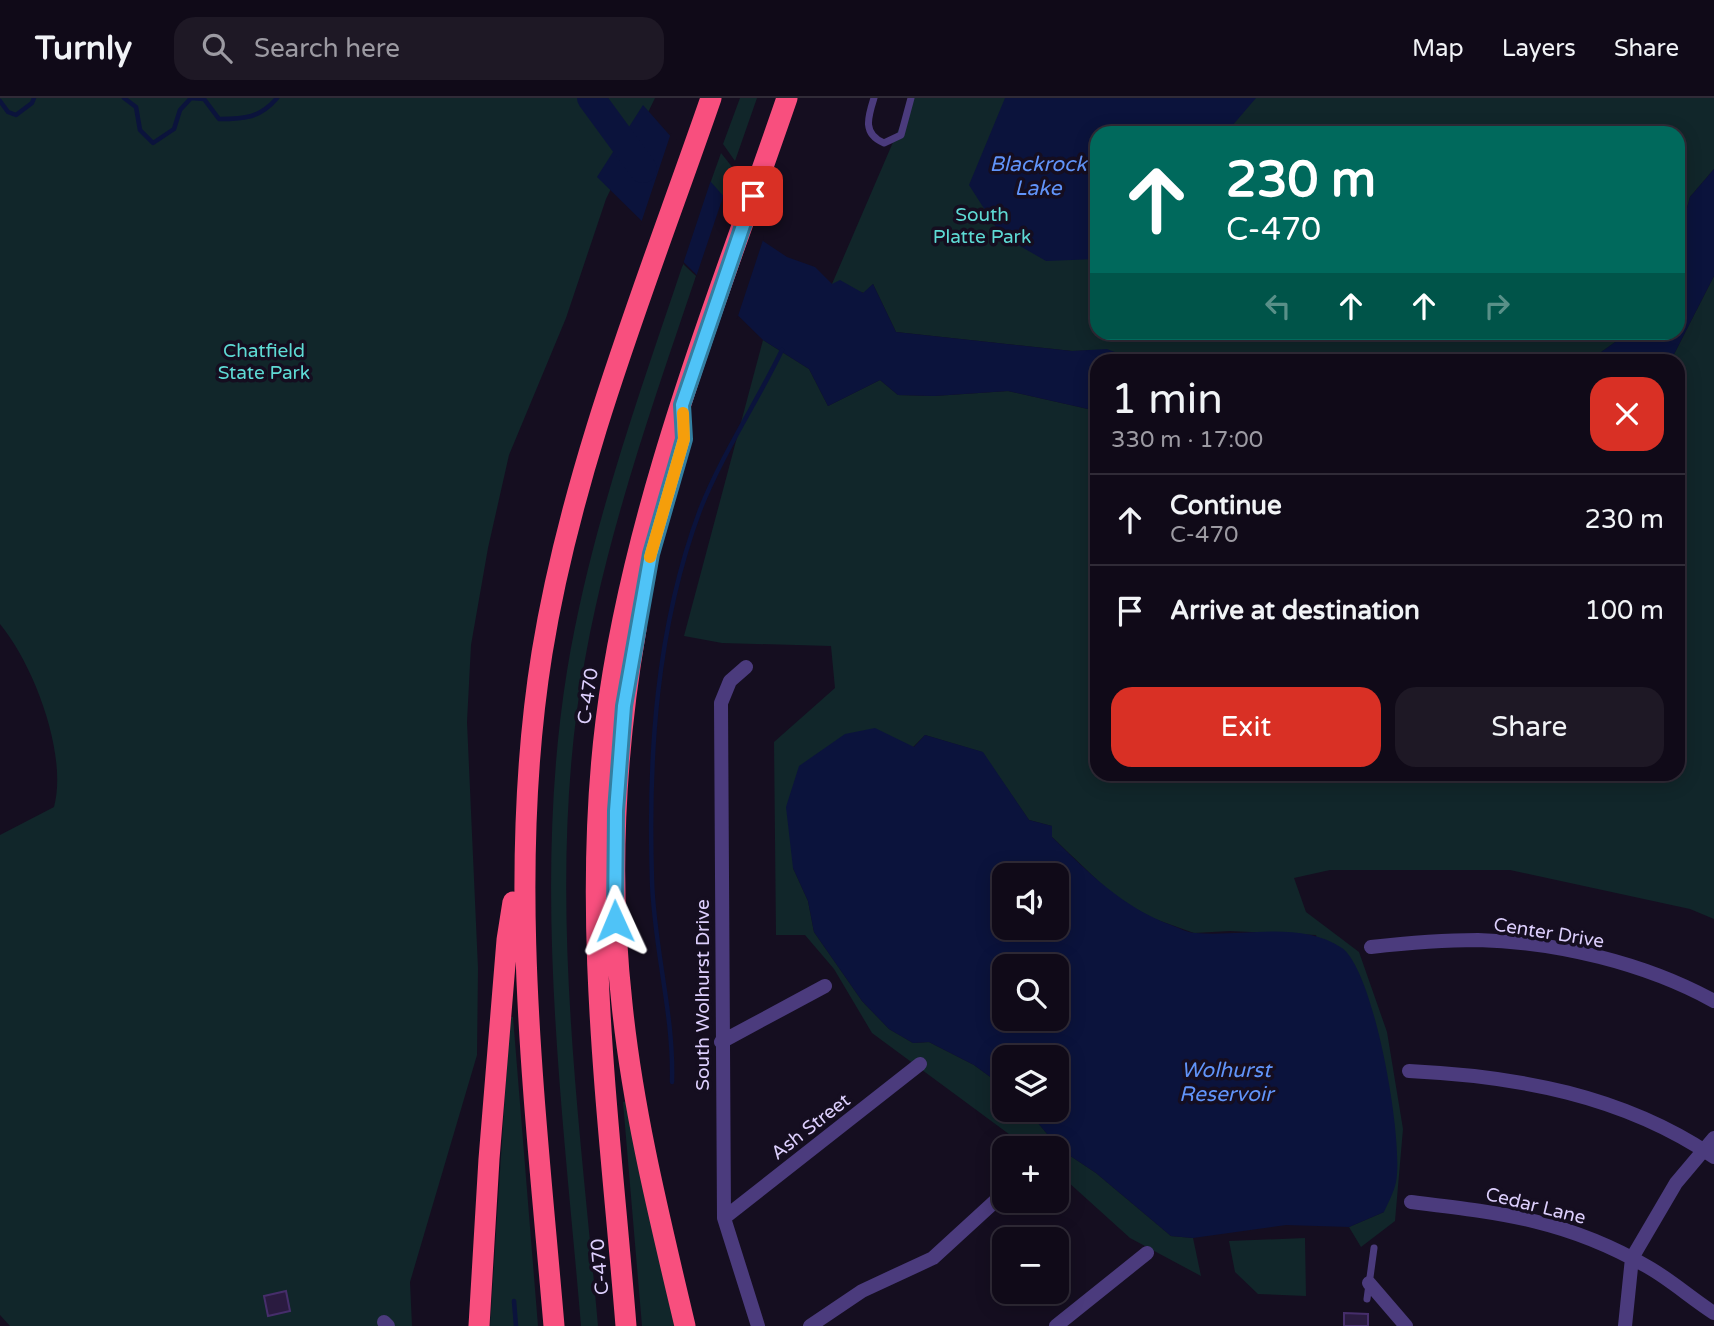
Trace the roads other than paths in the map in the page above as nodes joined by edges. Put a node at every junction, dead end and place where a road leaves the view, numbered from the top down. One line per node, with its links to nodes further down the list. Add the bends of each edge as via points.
1 (787, 98): 5 (highway, C-470)
2 (874, 98): 3 (lane, via 867,119 869,130 884,143 901,135)
3 (911, 98)
4 (710, 101): 7 (highway, via 591,450 556,581 534,717)
5 (682, 405): 27 (highway, C-470, via 628,594 606,720 598,813 598,979); 28 (highway, via 684,439 657,530 630,662 615,857 618,963 632,1078)
6 (746, 667): 11 (street, South Wolhurst Drive, via 730,681 720,703)
7 (524, 863): 25 (highway, via 507,940); 26 (highway, via 527,990)
8 (1371, 947): 10 (street, Center Drive, via 1479,940 1549,948 1618,962)
9 (825, 986): 11 (street)
10 (1714, 1001)
11 (721, 1042): 18 (street, South Wolhurst Drive)
12 (920, 1064): 18 (street, Ash Street)
13 (1409, 1071): 15 (street, via 1497,1078 1571,1092 1634,1113)
14 (1714, 1138): 15 (street)
15 (1709, 1154): 21 (street, via 1676,1183)
16 (1411, 1202): 21 (street, Cedar Lane, via 1501,1212 1550,1224 1598,1240)
17 (992, 1204): 30 (street, via 933,1258 862,1291)
18 (724, 1218): 29 (street, South Wolhurst Drive)
19 (1374, 1248): 22 (lane)
20 (1147, 1253): 31 (street)
21 (1632, 1258): 24 (street, Cedar Lane); 33 (street)
22 (1369, 1283): 23 (lane); 32 (street)
23 (1367, 1299)
24 (1714, 1313)
25 (478, 1326)
26 (554, 1326)
27 (626, 1326)
28 (685, 1326)
29 (758, 1326)
30 (810, 1326)
31 (1056, 1326)
32 (1406, 1326)
33 (1625, 1326)

